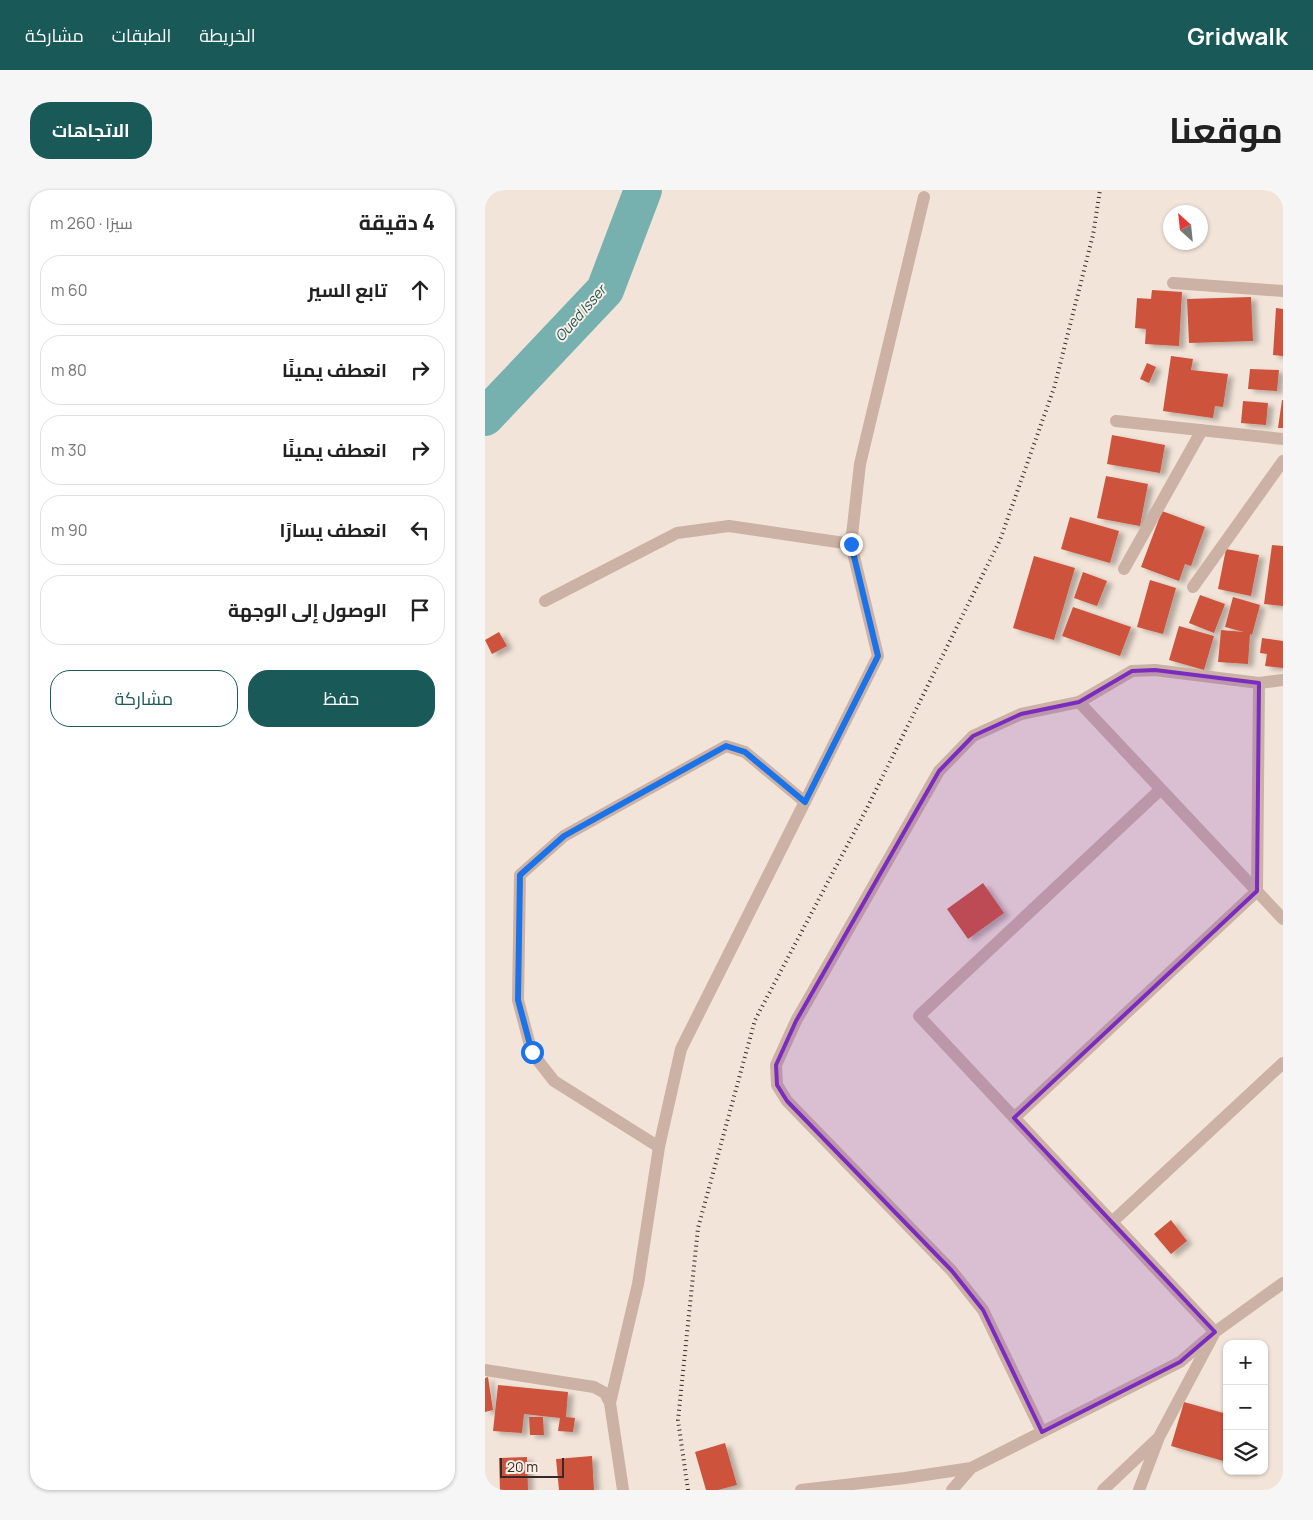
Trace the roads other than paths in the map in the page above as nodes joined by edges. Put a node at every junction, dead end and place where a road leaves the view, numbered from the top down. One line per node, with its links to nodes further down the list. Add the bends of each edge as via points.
1 (924, 197): 8 (street, via 860,464)
2 (1173, 283): 3 (street)
3 (1283, 291)
4 (1117, 421): 5 (street)
5 (1202, 430): 6 (street); 9 (street)
6 (1283, 439)
7 (1283, 461): 10 (street)
8 (851, 544): 11 (street, via 729,526 677,533); 16 (street, via 878,656)
9 (1124, 569)
10 (1193, 587)
11 (545, 601)
12 (1283, 680): 13 (street)
13 (1259, 683): 14 (street, via 1155,670 1132,671); 17 (street)
14 (1079, 702): 15 (street); 27 (street, via 1021,714 973,736 939,771 796,1021 776,1065 777,1085 787,1100 952,1271 983,1310)
15 (1161, 789): 17 (street); 20 (street, via 919,1016)
16 (805, 802): 21 (street, via 681,1050); 21 (street, via 745,752 726,746 564,836 520,875 518,1000 532,1052 554,1081)
17 (1257, 891): 18 (street); 20 (street)
18 (1283, 920)
19 (1283, 1063): 22 (street)
20 (1014, 1118): 22 (street)
21 (659, 1148): 26 (street, via 638,1284)
22 (1113, 1222): 24 (street)
23 (1283, 1283): 24 (street)
24 (1215, 1332): 27 (street, via 1180,1362); 28 (street)
25 (485, 1370): 26 (street, via 594,1387 605,1393)
26 (610, 1403): 30 (street)
27 (1042, 1432): 29 (street)
28 (1159, 1437): 33 (street); 34 (street)
29 (971, 1468): 31 (street); 32 (street)
30 (623, 1490)
31 (801, 1490)
32 (952, 1490)
33 (1103, 1490)
34 (1139, 1490)

